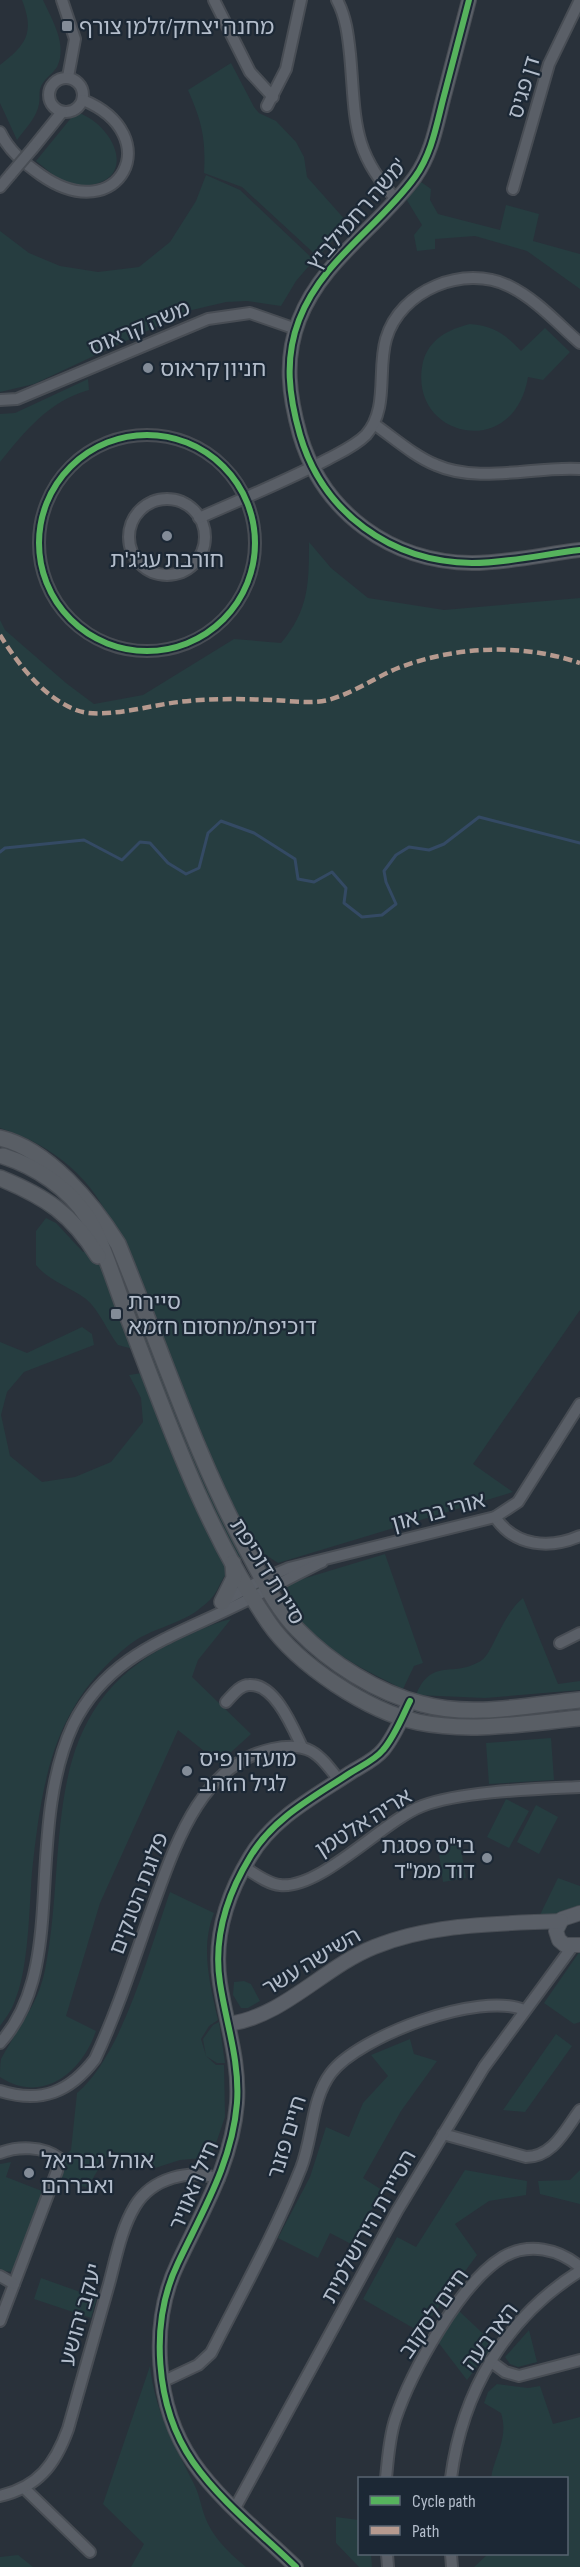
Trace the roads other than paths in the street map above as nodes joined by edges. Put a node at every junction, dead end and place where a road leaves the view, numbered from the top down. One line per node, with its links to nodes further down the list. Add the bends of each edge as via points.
1 (62, 0): 7 (street, via 75,39)
2 (214, 0): 3 (street, via 250,72 270,101 286,69)
3 (301, 0)
4 (337, 0): 13 (street, via 347,32 360,144 370,167)
5 (469, 0): 13 (street, משה רחמילביץ', via 429,150 416,176)
6 (580, 0): 12 (street, דן פגיס, via 549,64)
7 (68, 77): 8 (street, via 82,87); 9 (street, via 56,81 49,91 52,105)
8 (83, 100): 9 (street, via 76,109); 10 (street, via 113,116 123,131 129,155 117,182 105,189 74,191 50,182 13,153)
9 (62, 112): 11 (street, bridge)
10 (0, 132)
11 (0, 187)
12 (513, 189)
13 (397, 200): 14 (street, משה רחמילביץ', via 317,284)
14 (296, 329): 16 (street, משה קראוס, via 250,313 208,319 17,399); 18 (street, משה רחמילביץ', via 290,356 290,391)
15 (580, 344): 17 (street, via 531,301 506,285 476,280 442,283 409,302 392,324 384,350)
16 (0, 400)
17 (374, 424): 18 (street, via 358,443); 19 (street, via 423,458 448,470 482,473)
18 (312, 467): 20 (street); 22 (street, משה רחמילביץ', via 321,486 340,508 375,537 406,551 475,563)
19 (580, 469)
20 (245, 498): 20 (street, via 224,465 191,444 153,435 102,444 64,472 40,522 43,573 55,600 84,631 109,645 132,650 157,651 181,646 208,633 229,615 253,568 256,542); 21 (street)
21 (199, 518): 21 (street, via 186,504 175,500 164,499 144,507 129,530 135,558 159,574 182,572 200,555 204,542)
22 (580, 550)
23 (0, 1138): 31 (main road, סיירת דוכיפת, via 23,1148 64,1176 95,1210 118,1244 224,1509)
24 (2, 1161): 26 (main road, סיירת דוכיפת, via 66,1204 107,1260)
25 (0, 1178): 26 (main road, via 48,1201 70,1218)
26 (114, 1281): 30 (main road, סיירת דוכיפת, via 190,1475)
27 (580, 1404): 28 (street, אורי בר און, via 518,1502)
28 (495, 1518): 29 (street, via 508,1532 534,1544); 31 (street, אורי בר און, via 322,1562)
29 (580, 1536)
30 (233, 1563): 32 (main road, סיירת דוכיפת); 33 (main road, via 234,1578)
31 (266, 1584): 32 (street, אורי בר און); 37 (main road, סיירת דוכיפת, via 298,1630 320,1649 372,1685)
32 (251, 1592): 33 (street); 34 (street); 40 (main road, סיירת דוכיפת, via 288,1646 364,1701)
33 (222, 1602): 34 (street)
34 (193, 1625): 50 (street, via 145,1648 118,1667 73,1726 52,1800 42,1926 34,1972 23,2011)
35 (580, 1632): 36 (street)
36 (560, 1643)
37 (406, 1699): 38 (main road, סיירת דוכיפת, via 459,1710); 40 (street, חיל האוויר)
38 (580, 1700)
39 (226, 1702): 42 (street, via 242,1687 259,1686 270,1693 288,1717)
40 (399, 1716): 41 (main road, סיירת דוכיפת, via 459,1728); 43 (street, חיל האוויר, via 362,1765)
41 (580, 1718)
42 (302, 1747): 43 (street, via 317,1755); 51 (street, פלוגת הטנקים, via 286,1746 240,1761 198,1805 177,1843 103,2042 83,2074 71,2085 45,2096 16,2096)
43 (339, 1780): 45 (street, חיל האוויר, via 270,1830)
44 (580, 1787): 45 (street, אריה אלטמן, via 499,1793 424,1805 332,1865 291,1885 270,1882)
45 (244, 1867): 49 (street, חיל האוויר, via 228,1902 219,1943 220,1982)
46 (580, 1913): 47 (street)
47 (566, 1938): 48 (street, הסיירת הירושלמית, via 550,1974); 49 (street, השישה עשר, via 542,1926 523,1923 463,1927 396,1939 350,1959 256,2018)
48 (524, 2010): 53 (street, הסיירת הירושלמית); 62 (street, חיים פזנר, via 475,2005 372,2041 337,2067 322,2088 301,2168 211,2353 198,2365)
49 (229, 2024): 55 (street, חיל האוויר, via 238,2089 231,2148)
50 (0, 2043)
51 (0, 2091)
52 (580, 2110): 53 (street, via 553,2147 536,2157)
53 (443, 2134): 67 (street, הסיירת הירושלמית)
54 (0, 2153): 58 (street, via 40,2149 59,2158)
55 (219, 2179): 62 (street, חיל האוויר, via 177,2265 162,2309 159,2332); 65 (street, יעקב יהושע, via 191,2173 176,2176 150,2190 135,2205 59,2453 42,2477)
56 (580, 2269): 61 (street, הארבעה, via 535,2309); 63 (street, חיים לסקוב, via 559,2253 529,2249 504,2256 481,2276 439,2330 412,2376 395,2422)
57 (0, 2276): 58 (street)
58 (14, 2284): 59 (street)
59 (0, 2321)
60 (580, 2360): 61 (street, via 519,2376)
61 (490, 2361): 64 (street, הארבעה, via 461,2424)
62 (164, 2381): 67 (street, חיל האוויר, via 175,2430 186,2451 200,2472)
63 (386, 2477)
64 (451, 2477)
65 (24, 2488): 66 (street, יעקב יהושע); 68 (street)
66 (0, 2496)
67 (235, 2508): 69 (street, חיל האוויר)
68 (90, 2552)
69 (296, 2567)

